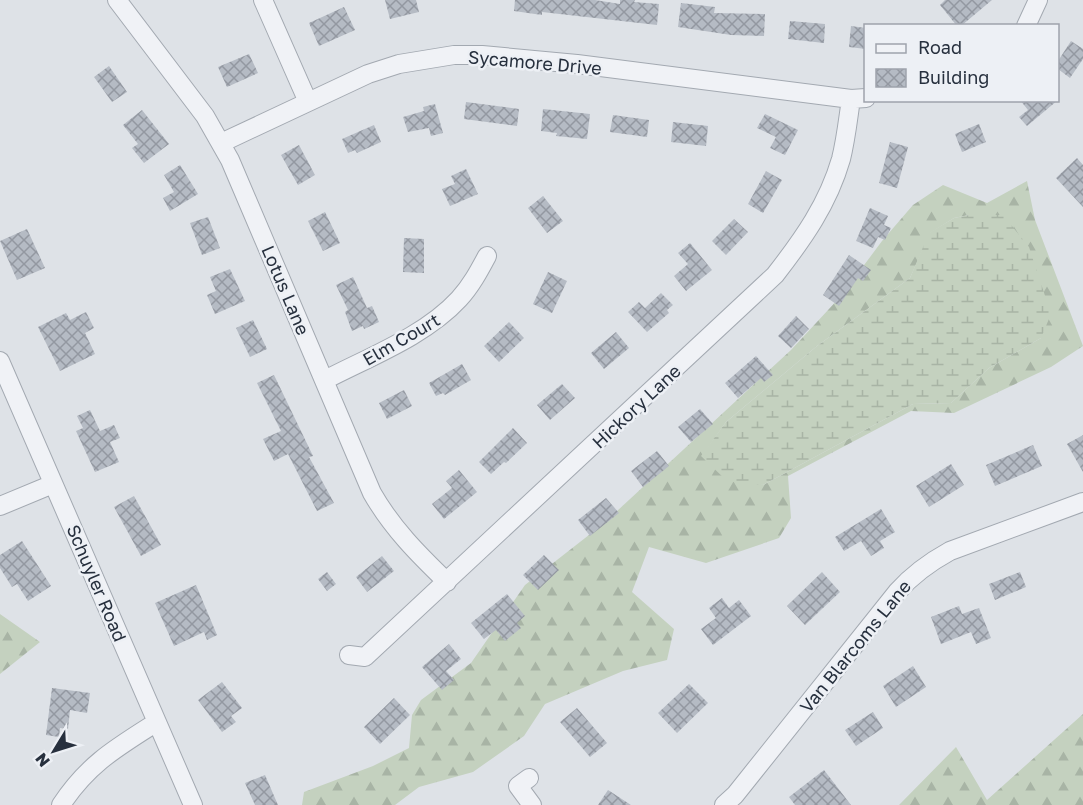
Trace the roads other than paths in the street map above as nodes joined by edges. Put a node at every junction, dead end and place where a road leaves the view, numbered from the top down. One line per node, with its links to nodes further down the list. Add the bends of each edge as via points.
1 (117, 0): 7 (street, Lotus Lane, via 184,87)
2 (263, 0): 6 (street)
3 (1038, 0): 4 (street)
4 (1027, 24)
5 (858, 98): 6 (street, Sycamore Drive, via 577,64 454,55 399,64); 14 (street, Hickory Lane, via 827,195 809,230 775,275)
6 (308, 102): 7 (street, Sycamore Drive)
7 (221, 143): 10 (street, Lotus Lane)
8 (486, 256): 10 (street, Elm Court, via 468,288 444,314)
9 (0, 362): 11 (street, Schuyler Road)
10 (325, 381): 14 (street, Lotus Lane, via 384,514)
11 (53, 484): 13 (street); 16 (street, Schuyler Road)
12 (1083, 501): 21 (street, Van Blarcoms Lane, via 950,550 912,575)
13 (0, 506)
14 (447, 582): 15 (street, Hickory Lane, via 365,657)
15 (349, 655)
16 (157, 722): 18 (street, via 105,755); 19 (street, Schuyler Road)
17 (529, 778): 20 (street, via 518,786)
18 (61, 805)
19 (193, 805)
20 (532, 805)
21 (724, 805)

